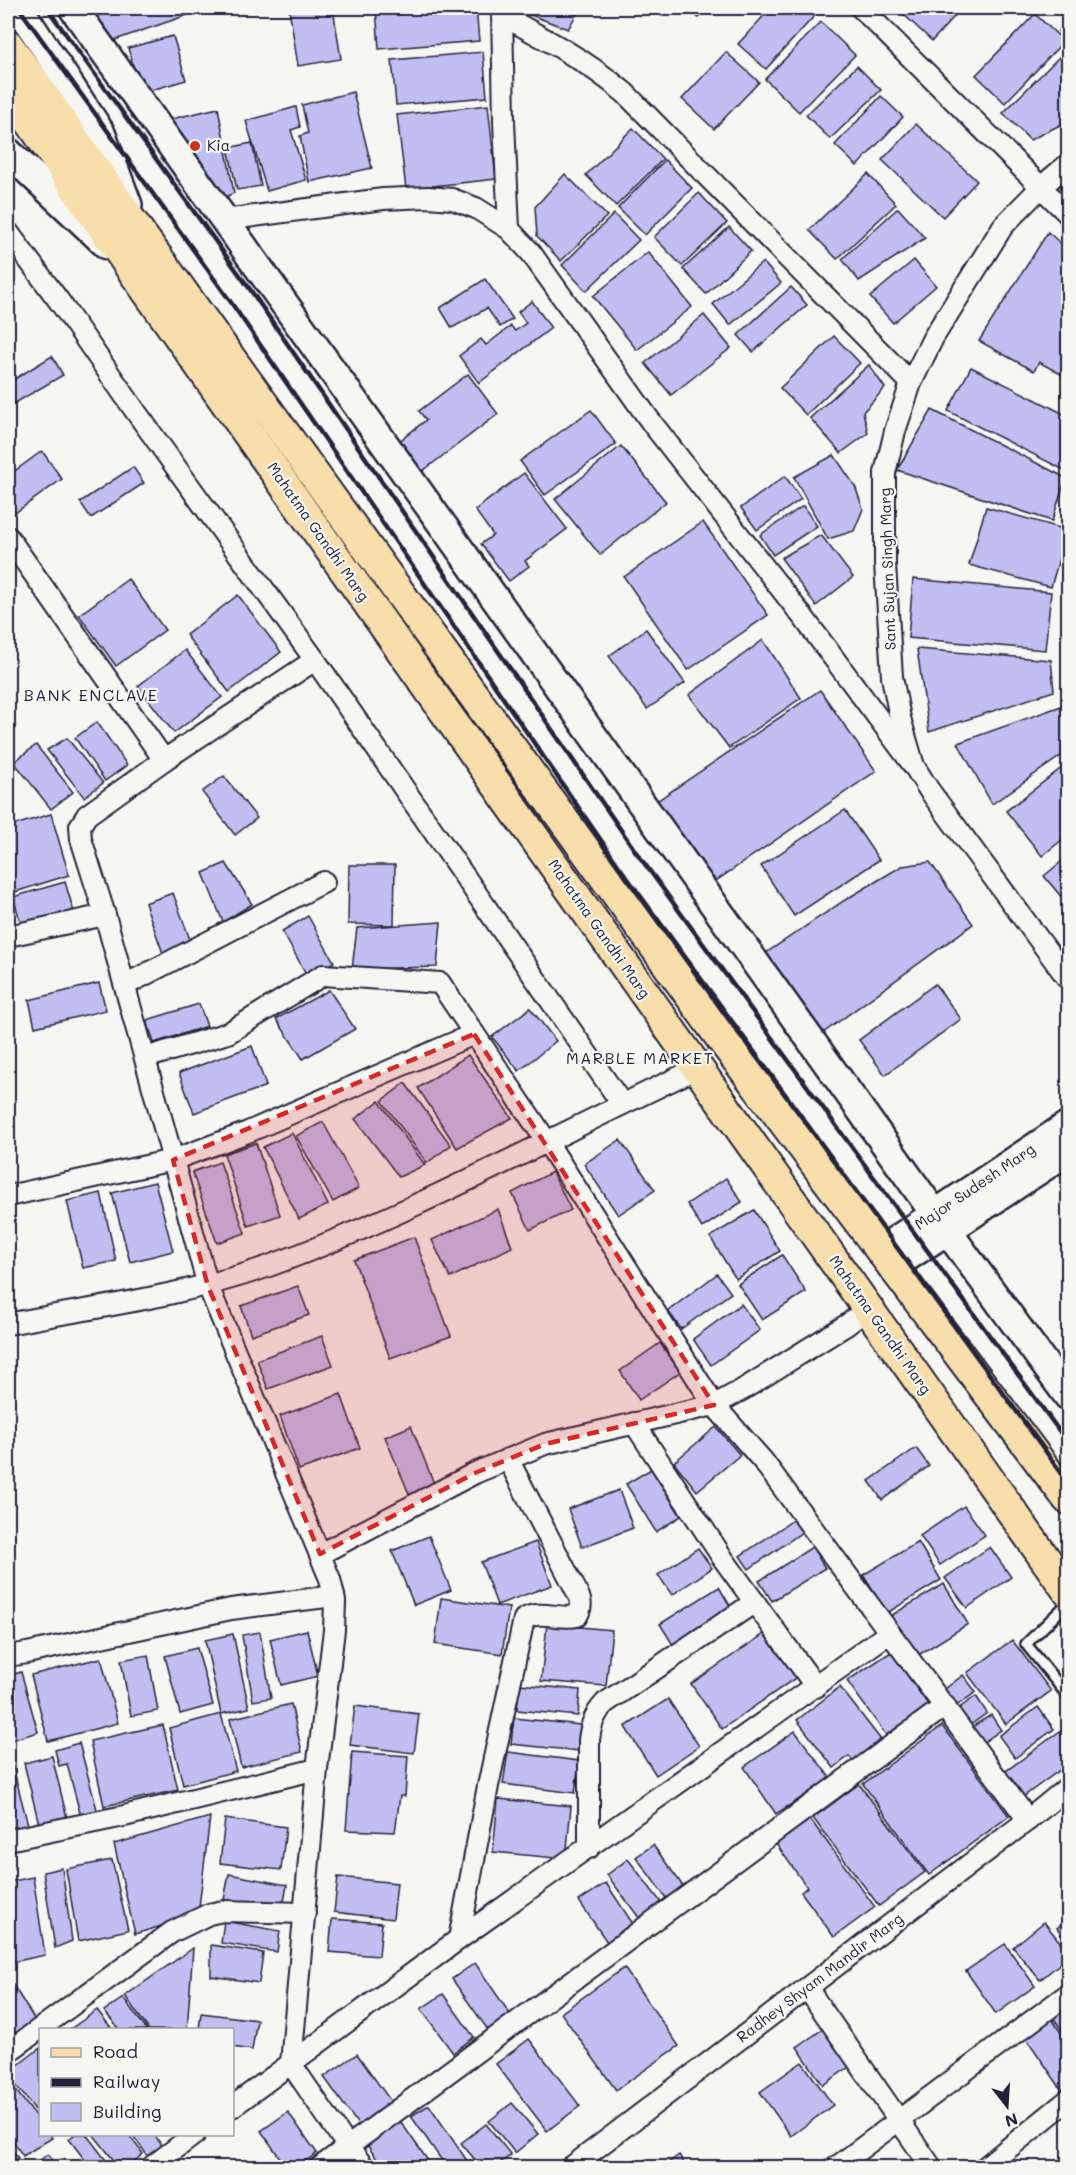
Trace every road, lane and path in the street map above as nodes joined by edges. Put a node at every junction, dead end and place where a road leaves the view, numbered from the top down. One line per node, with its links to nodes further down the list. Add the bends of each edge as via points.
1 (19, 8): 13 (street, Mahatma Gandhi Marg, via 101,134)
2 (73, 8): 11 (street)
3 (861, 8): 9 (street)
4 (502, 12): 12 (street); 16 (street, via 568,51 625,93)
5 (8, 45): 13 (main road, Mahatma Gandhi Marg)
6 (8, 89): 15 (main road, Mahatma Gandhi Marg)
7 (9, 156): 15 (street, Mahatma Gandhi Marg)
8 (1068, 164): 9 (street, Sant Sujan Singh Marg)
9 (1041, 187): 10 (street); 16 (street, Sant Sujan Singh Marg, via 1004,226 933,338)
10 (1068, 214)
11 (225, 220): 12 (street, via 428,196 476,208); 35 (street)
12 (509, 228): 20 (street, via 651,422)
13 (136, 230): 36 (main road, Mahatma Gandhi Marg, via 709,1022)
14 (8, 232): 18 (street)
15 (130, 267): 28 (main road, Mahatma Gandhi Marg)
16 (911, 383): 20 (street, Sant Sujan Singh Marg, via 885,473 885,564 892,677)
17 (8, 537): 19 (street)
18 (315, 660): 19 (street); 29 (street)
19 (164, 760): 22 (street, via 87,815 80,826)
20 (914, 766): 24 (street, Sant Sujan Singh Marg)
21 (324, 882): 25 (street)
22 (105, 915): 23 (street); 25 (street)
23 (8, 936)
24 (1068, 979)
25 (125, 985): 27 (street)
26 (474, 1034): 27 (street, via 440,983 323,975 228,1033); 31 (street); 33 (street, via 248,1132)
27 (145, 1058): 33 (street)
28 (698, 1068): 29 (street); 38 (main road, Mahatma Gandhi Marg)
29 (622, 1104): 31 (street)
30 (1068, 1125): 35 (street, Major Sudesh Marg)
31 (548, 1142): 37 (street, via 334,1240); 41 (street)
32 (1068, 1151): 35 (street, Major Sudesh Marg)
33 (173, 1160): 34 (street); 37 (street)
34 (8, 1196)
35 (941, 1222): 36 (street, Major Sudesh Marg); 40 (street)
36 (886, 1259): 44 (main road, Mahatma Gandhi Marg)
37 (208, 1286): 39 (street); 45 (street)
38 (868, 1308): 41 (street); 46 (main road, Mahatma Gandhi Marg)
39 (8, 1324)
40 (1068, 1396)
41 (714, 1405): 42 (street); 50 (street, via 763,1461)
42 (634, 1424): 43 (street, via 545,1444); 48 (street)
43 (508, 1459): 45 (street); 62 (street, via 576,1590 581,1609 577,1616 567,1618 539,1614 525,1619)
44 (1068, 1499)
45 (320, 1554): 47 (street)
46 (1068, 1591)
47 (334, 1596): 51 (street, via 231,1610); 55 (street, via 334,1630)
48 (755, 1602): 52 (street); 60 (street, via 605,1703 596,1713 589,1740)
49 (1068, 1603): 53 (lane, via 1026,1644)
50 (889, 1634): 52 (street); 54 (street)
51 (8, 1656)
52 (816, 1687): 60 (street)
53 (1068, 1696)
54 (945, 1706): 58 (street); 73 (street)
55 (317, 1769): 59 (street); 61 (street)
56 (1068, 1787): 58 (street, Radhey Shyam Mandir Marg)
57 (1068, 1802): 63 (street, Radhey Shyam Mandir Marg)
58 (1028, 1820): 63 (street, Radhey Shyam Mandir Marg)
59 (8, 1840)
60 (589, 1848): 62 (street)
61 (304, 1913): 65 (street, via 209,1914 172,1932); 68 (street)
62 (459, 1939): 68 (street)
63 (809, 1992): 71 (street); 77 (street, Radhey Shyam Mandir Marg); 78 (street, Radhey Shyam Mandir Marg)
64 (1068, 1994): 71 (street)
65 (41, 2028)
66 (39, 2029): 67 (street)
67 (8, 2052)
68 (291, 2064): 70 (street); 73 (street)
69 (1068, 2100): 81 (street)
70 (234, 2106)
71 (898, 2120): 79 (street); 80 (street)
72 (192, 2136): 74 (street)
73 (348, 2147): 75 (street); 76 (street)
74 (150, 2168)
75 (319, 2168)
76 (365, 2168)
77 (570, 2168)
78 (591, 2168)
79 (835, 2168)
80 (932, 2168)
81 (984, 2168)

